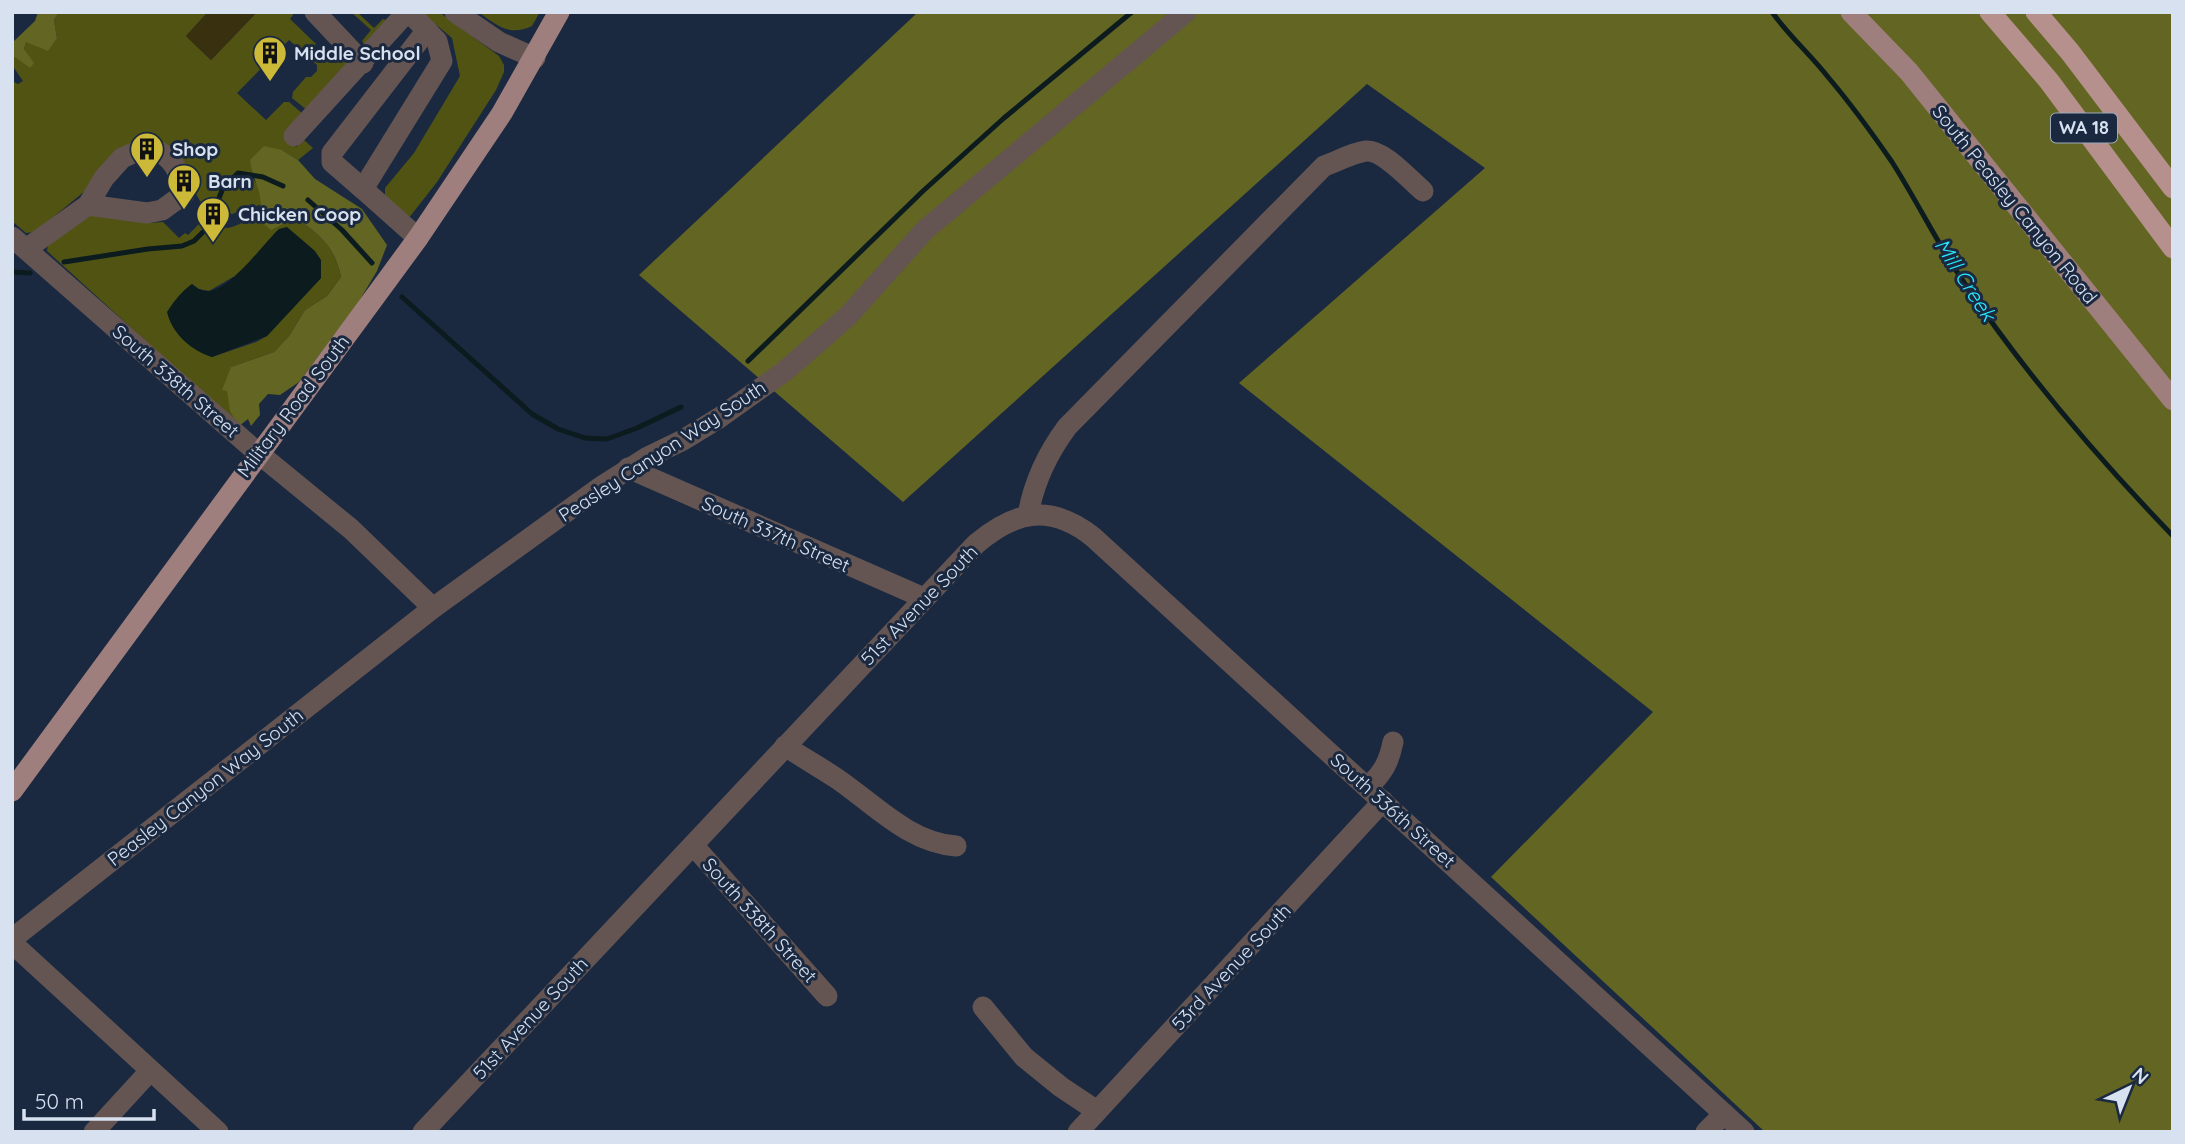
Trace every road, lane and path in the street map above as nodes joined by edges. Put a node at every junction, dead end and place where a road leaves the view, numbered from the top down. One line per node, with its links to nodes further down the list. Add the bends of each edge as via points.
1 (315, 12): 11 (street)
2 (408, 12): 9 (street); 11 (street)
3 (455, 12): 10 (street, via 499,42)
4 (559, 12): 10 (main road, Military Road South)
5 (1186, 12): 22 (street, Peasley Canyon Way South, via 925,230 848,316 785,371 701,429)
6 (1851, 12): 20 (main road, South Peasley Canyon Road, via 1909,72)
7 (1990, 12): 19 (highway, WA 18, via 2056,91)
8 (2036, 12): 13 (highway, WA 18)
9 (426, 30): 14 (street, via 437,41 442,61); 14 (street, via 332,153 332,162)
10 (535, 58): 17 (main road, Military Road South)
11 (363, 63): 12 (street)
12 (294, 136)
13 (2173, 188)
14 (363, 189): 17 (street)
15 (1423, 191): 23 (street, via 1384,156 1371,151 1324,166 1067,427 1049,452)
16 (88, 205): 18 (street)
17 (418, 238): 21 (main road, Military Road South)
18 (19, 243): 21 (street, South 338th Street)
19 (2173, 248)
20 (2173, 400)
21 (258, 453): 25 (street, South 338th Street, via 351,529); 28 (main road, Military Road South)
22 (628, 468): 24 (street, South 337th Street); 25 (street, Peasley Canyon Way South)
23 (1028, 514): 24 (street, 51st Avenue South, via 990,533); 29 (street, South 336th Street, via 1077,524)
24 (924, 598): 27 (street, 51st Avenue South)
25 (433, 608): 32 (street, Peasley Canyon Way South)
26 (1393, 742): 29 (street, 53rd Avenue South)
27 (785, 746): 30 (street, 51st Avenue South); 31 (street, via 916,835)
28 (12, 791)
29 (1375, 794): 36 (street, 53rd Avenue South); 37 (street, South 336th Street)
30 (693, 845): 33 (street, South 338th Street); 40 (street, 51st Avenue South)
31 (956, 846)
32 (12, 941): 35 (street)
33 (827, 996)
34 (983, 1007): 36 (street, via 1024,1057)
35 (150, 1071): 38 (street); 39 (street)
36 (1097, 1111): 41 (street, 53rd Avenue South)
37 (1724, 1114): 42 (street); 43 (street, South 336th Street)
38 (94, 1132)
39 (218, 1132)
40 (423, 1132)
41 (1078, 1132)
42 (1706, 1132)
43 (1744, 1132)

